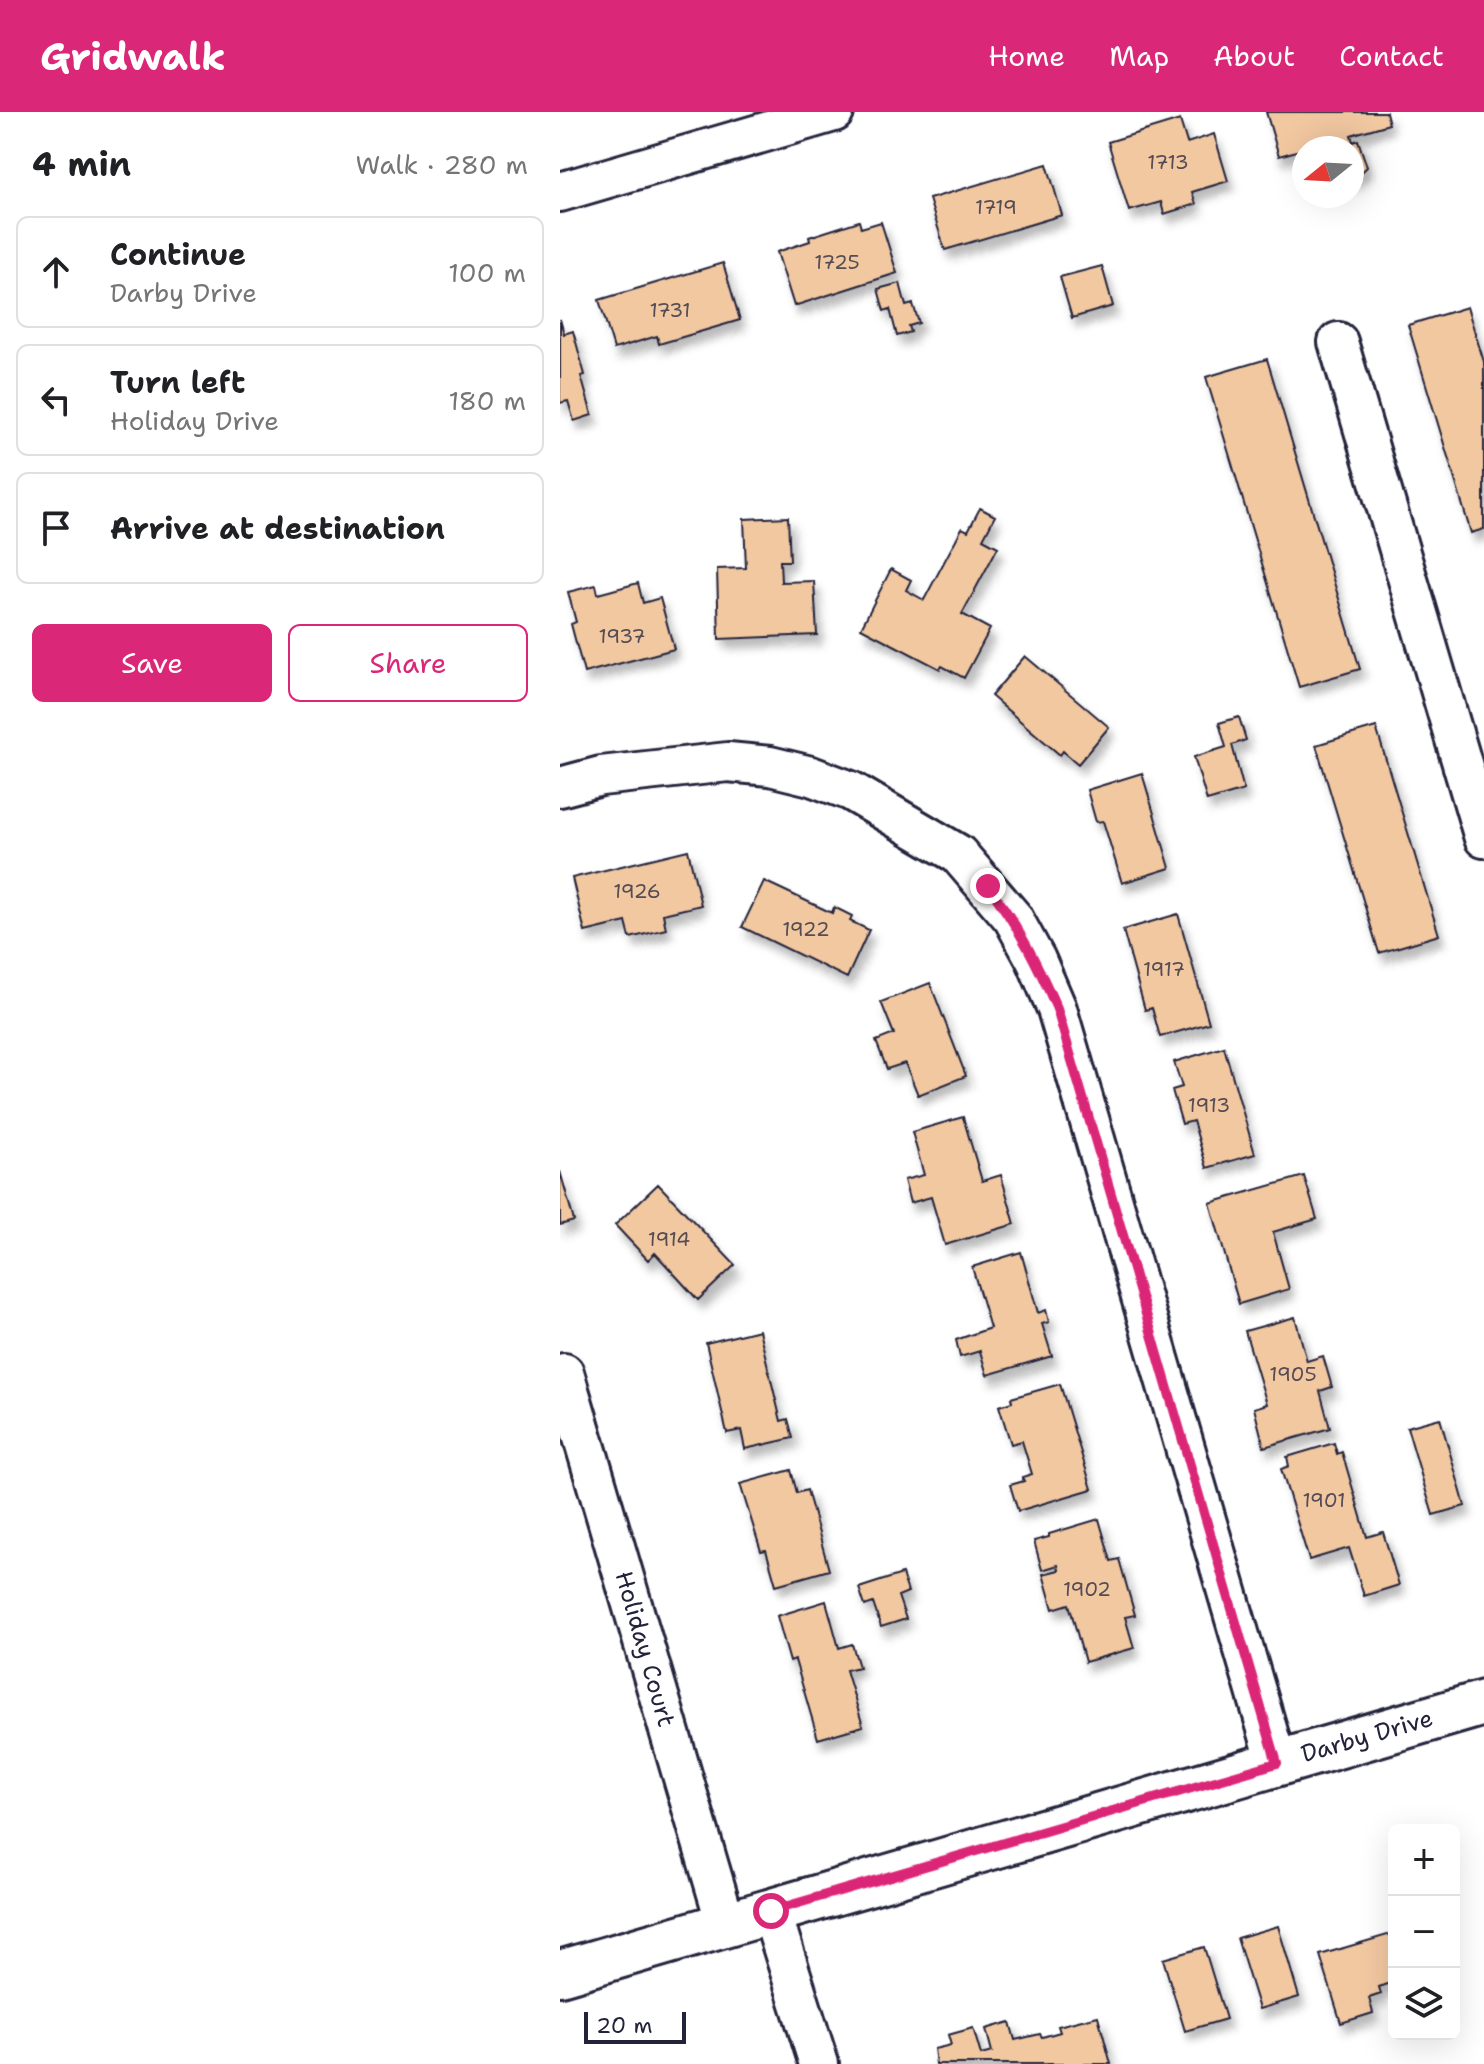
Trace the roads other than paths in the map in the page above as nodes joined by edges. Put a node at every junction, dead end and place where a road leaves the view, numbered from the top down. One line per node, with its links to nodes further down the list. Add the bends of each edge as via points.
1 (834, 112): 2 (street)
2 (560, 192)
3 (1338, 342): 5 (street)
4 (560, 787): 8 (street, via 601,776 728,762 811,776 851,791 958,854 1013,918 1057,1009)
5 (1484, 838)
6 (564, 1373): 10 (street, Holiday Court)
7 (1484, 1703): 8 (main road, Darby Drive)
8 (1277, 1763): 9 (main road, Darby Drive)
9 (771, 1911): 10 (main road, Darby Drive); 12 (street)
10 (726, 1924): 11 (main road, Darby Drive)
11 (560, 1973)
12 (819, 2064)

